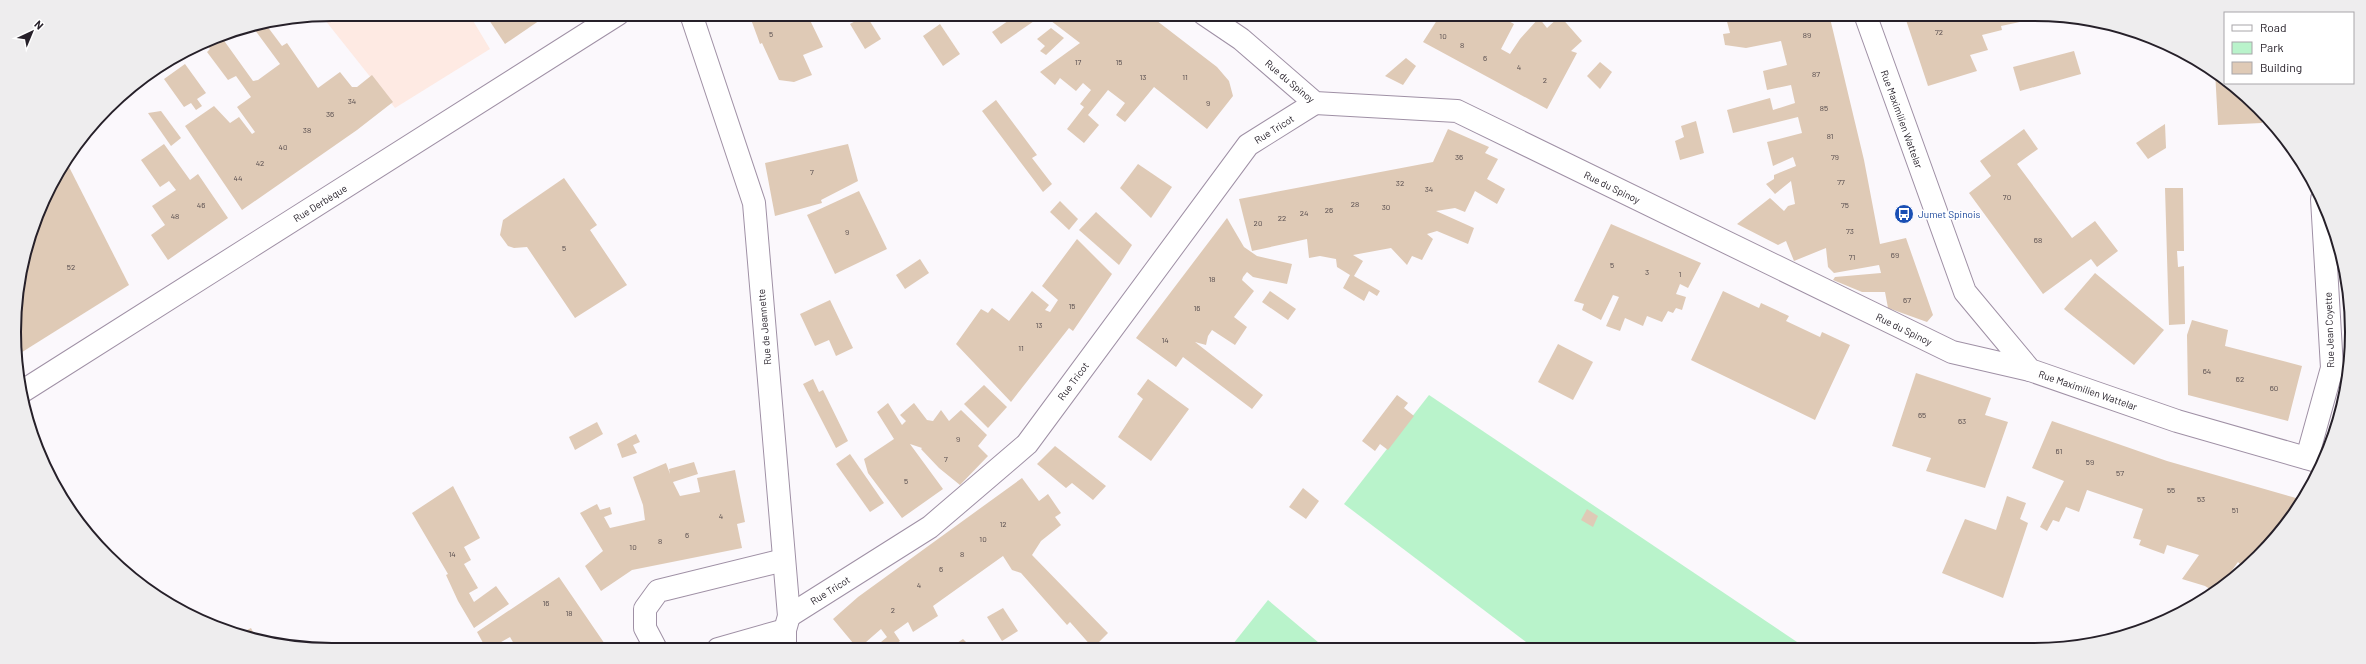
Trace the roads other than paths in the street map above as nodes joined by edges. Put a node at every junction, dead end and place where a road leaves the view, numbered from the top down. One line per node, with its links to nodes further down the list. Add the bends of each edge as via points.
1 (607, 21): 8 (street, Rue Derbèque)
2 (693, 21): 10 (street, Rue de Jeannette, via 754,203)
3 (1214, 21): 5 (street, Rue du Spinoy, via 1241,39)
4 (1868, 21): 7 (street, Rue Maximilien Wattelar, via 1965,292)
5 (1315, 103): 7 (street, Rue du Spinoy, via 1457,111 1952,352); 11 (street, Rue Tricot, via 1248,145 1027,444 930,527)
6 (2323, 219): 9 (street, Rue Jean Coyette, via 2332,368)
7 (2030, 370): 9 (street, Rue Maximilien Wattelar, via 2177,421)
8 (26, 389)
9 (2313, 460)
10 (784, 560): 11 (street, Rue de Jeannette); 12 (street, via 658,591 645,609 645,628)
11 (786, 632): 13 (street, Rue Tricot)
12 (652, 643)
13 (742, 643)

